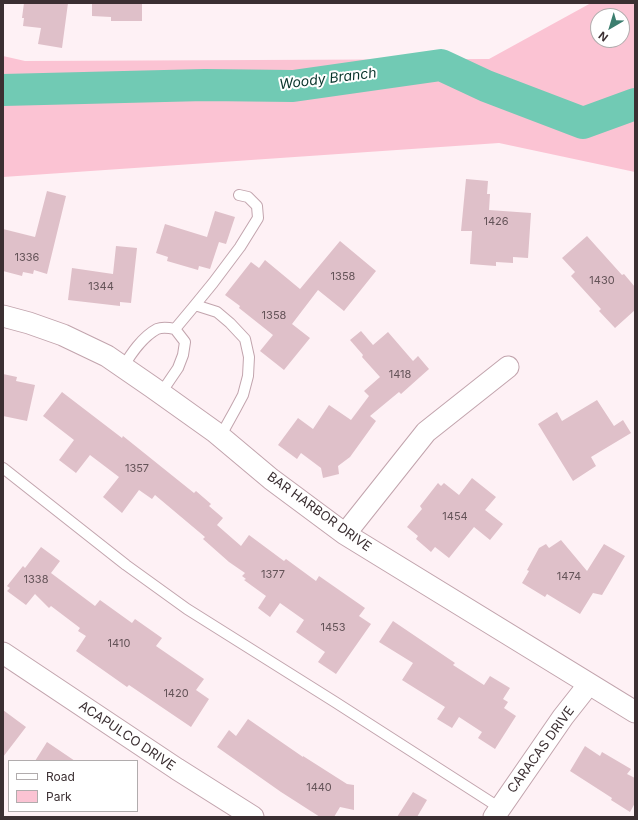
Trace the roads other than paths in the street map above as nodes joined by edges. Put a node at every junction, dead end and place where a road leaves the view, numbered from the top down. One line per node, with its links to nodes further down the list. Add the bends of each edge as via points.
1 (239, 195): 2 (lane, via 248,197 257,206 258,218 240,247)
2 (195, 306): 4 (lane); 8 (lane, via 217,312 230,323 244,339 249,357 248,376 242,395)
3 (3, 316): 5 (street, BAR HARBOR DRIVE, via 63,335 107,356)
4 (176, 329): 5 (lane, via 158,329 144,339); 7 (lane, via 185,342 183,355 178,368)
5 (123, 367): 7 (street, BAR HARBOR DRIVE)
6 (508, 367): 10 (street, via 426,432)
7 (161, 393): 8 (street, BAR HARBOR DRIVE)
8 (220, 436): 10 (street, BAR HARBOR DRIVE, via 271,479)
9 (3, 468): 14 (lane, via 126,565 187,609 335,702)
10 (345, 534): 12 (street, BAR HARBOR DRIVE)
11 (3, 653): 15 (street, ACAPULCO DRIVE, via 170,765)
12 (589, 684): 13 (street, BAR HARBOR DRIVE); 14 (street, CARACAS DRIVE)
13 (635, 712)
14 (497, 812)
15 (253, 817)

